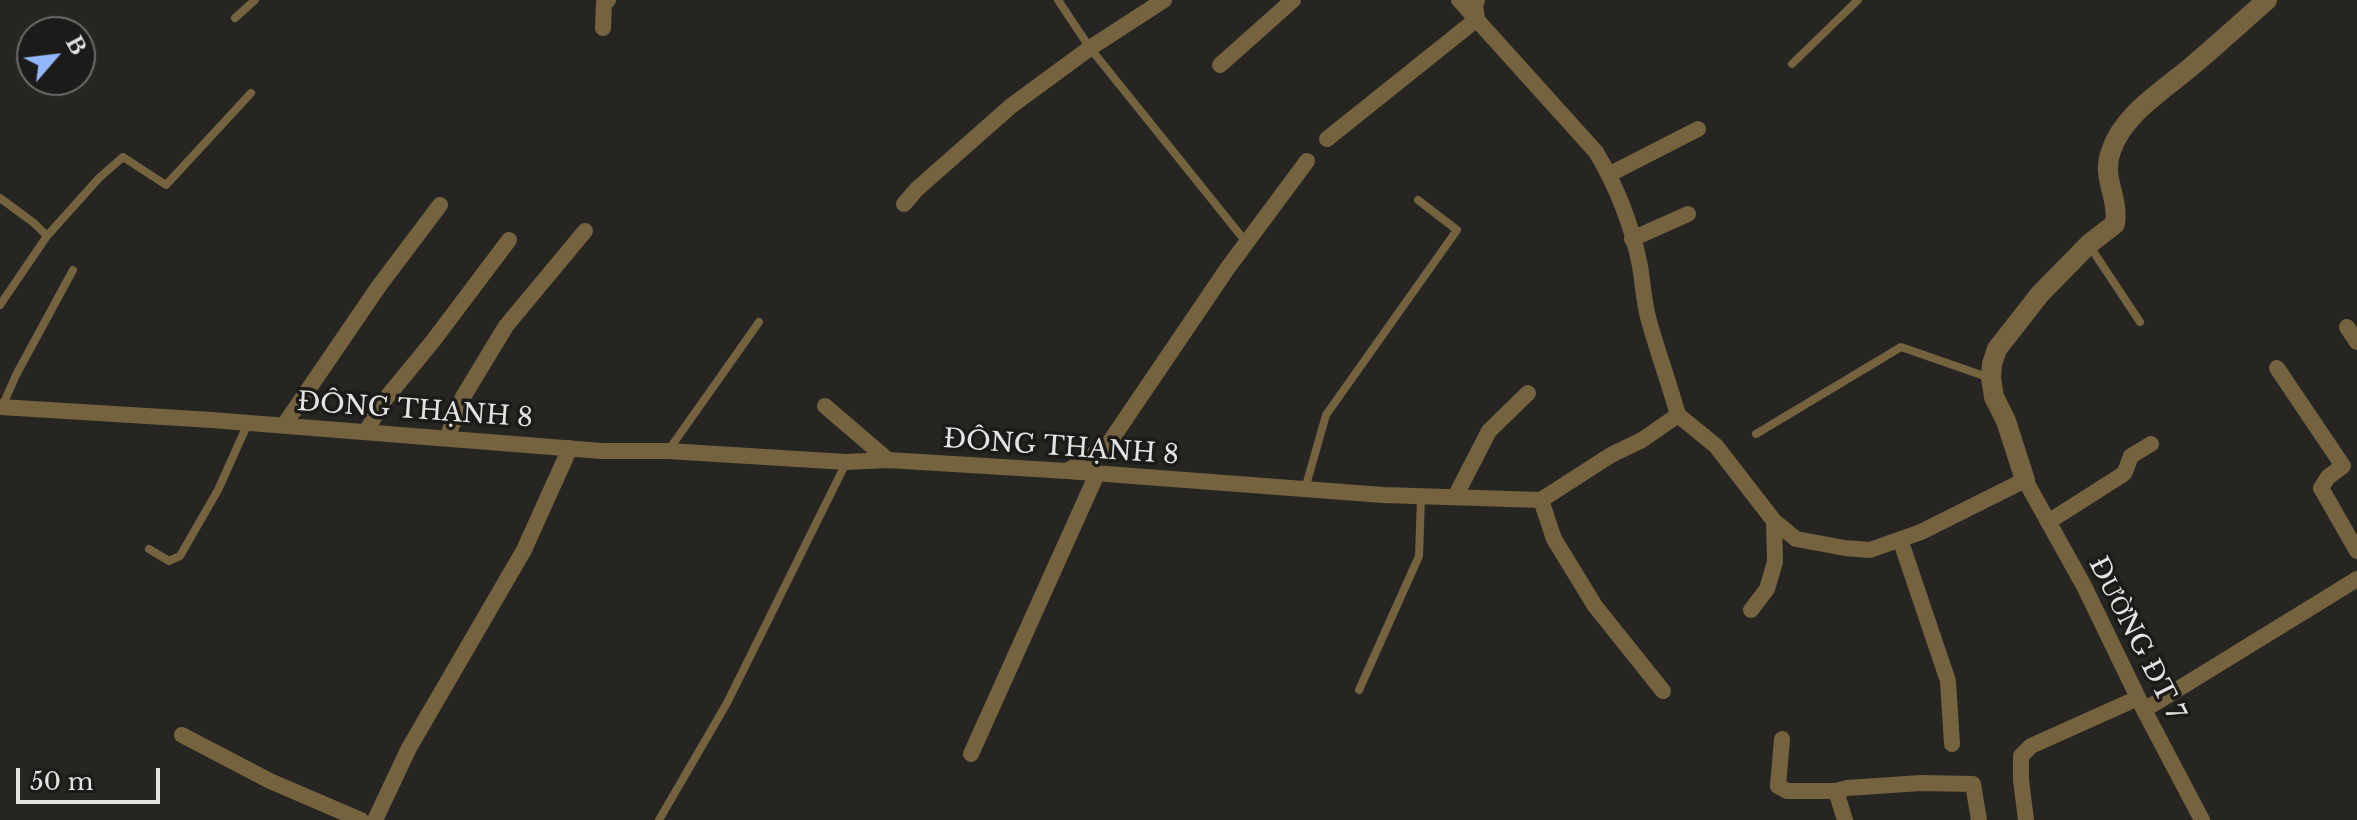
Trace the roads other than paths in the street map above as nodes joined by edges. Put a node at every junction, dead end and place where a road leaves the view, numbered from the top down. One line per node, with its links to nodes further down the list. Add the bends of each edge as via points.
1 (255, 0): 10 (lane)
2 (608, 0): 12 (street)
3 (1058, 0): 13 (lane)
4 (1164, 0): 13 (street)
5 (1293, 0): 15 (street)
6 (1459, 0): 11 (street)
7 (1477, 0): 11 (street)
8 (1858, 0): 14 (lane)
9 (2267, 0): 31 (street, via 2137,112 2119,135 2107,167 2117,208 2115,224)
10 (235, 18)
11 (1477, 19): 18 (street); 20 (street)
12 (603, 28)
13 (1090, 48): 23 (street, via 1011,106); 30 (lane)
14 (1792, 64)
15 (1220, 65)
16 (251, 93): 27 (lane, via 166,185 123,157)
17 (1698, 129): 20 (street)
18 (1327, 139)
19 (1307, 161): 30 (street)
20 (1610, 174): 28 (street)
21 (0, 198): 27 (lane)
22 (1418, 200): 57 (lane, via 1457,230 1326,415)
23 (904, 204)
24 (440, 205): 45 (street)
25 (1688, 214): 28 (street)
26 (585, 231): 48 (street, via 506,326 463,397)
27 (47, 236): 33 (lane)
28 (1632, 239): 43 (street, via 1648,319)
29 (509, 240): 46 (street, via 382,403)
30 (1247, 243): 54 (street, via 1107,446)
31 (2089, 244): 35 (lane); 39 (street, via 1997,349)
32 (73, 270): 42 (lane)
33 (0, 305)
34 (759, 322): 51 (lane)
35 (2140, 322)
36 (2347, 327): 37 (street)
37 (2357, 342)
38 (2277, 368): 65 (street, via 2343,466 2321,488)
39 (1991, 378): 47 (lane, via 1901,347); 56 (street)
40 (1528, 393): 59 (street, via 1489,431)
41 (825, 406): 52 (street)
42 (1, 407): 44 (street, ĐÔNG THẠNH 8)
43 (1678, 415): 60 (street); 61 (street, via 1716,446)
44 (248, 423): 45 (street, ĐÔNG THẠNH 8); 64 (lane, via 180,556 169,561)
45 (284, 425): 46 (street, ĐÔNG THẠNH 8)
46 (366, 432): 48 (street, ĐÔNG THẠNH 8)
47 (1756, 434)
48 (447, 438): 50 (street, ĐÔNG THẠNH 8)
49 (2151, 444): 62 (street, via 2131,456 2122,475)
50 (570, 448): 51 (street, ĐÔNG THẠNH 8); 77 (street, via 524,550 409,748)
51 (668, 451): 53 (street, ĐÔNG THẠNH 8)
52 (888, 460): 53 (street, ĐÔNG THẠNH 8); 54 (street, ĐÔNG THẠNH 8)
53 (846, 462): 78 (lane, via 727,703)
54 (1067, 471): 55 (street, ĐÔNG THẠNH 8)
55 (1097, 474): 57 (street, ĐÔNG THẠNH 8); 74 (street)
56 (2025, 480): 62 (street, ĐƯỜNG ĐT 7); 63 (street)
57 (1304, 489): 58 (street, ĐÔNG THẠNH 8)
58 (1421, 496): 59 (street, ĐÔNG THẠNH 8); 68 (lane, via 1419,556)
59 (1455, 497): 60 (street, ĐÔNG THẠNH 8)
60 (1541, 500): 69 (street, via 1554,539 1595,606)
61 (1774, 521): 63 (street, via 1796,539 1845,548 1870,550); 67 (street, via 1775,562 1767,589)
62 (2048, 522): 70 (street, ĐƯỜNG ĐT 7)
63 (1900, 539): 73 (street, via 1948,681)
64 (149, 549)
65 (2357, 551)
66 (2357, 579): 70 (street)
67 (1751, 610)
68 (1359, 690)
69 (1663, 691)
70 (2141, 704): 81 (street, via 2031,746 2021,756); 82 (street, ĐƯỜNG ĐT 7)
71 (182, 735): 76 (street)
72 (1782, 739): 75 (street, via 1778,786 1787,791)
73 (1952, 744)
74 (971, 754)
75 (1836, 791): 79 (street); 80 (street, via 1973,784)
76 (361, 820)
77 (375, 820)
78 (659, 820)
79 (1845, 820)
80 (1979, 820)
81 (2026, 820)
82 (2202, 820)

